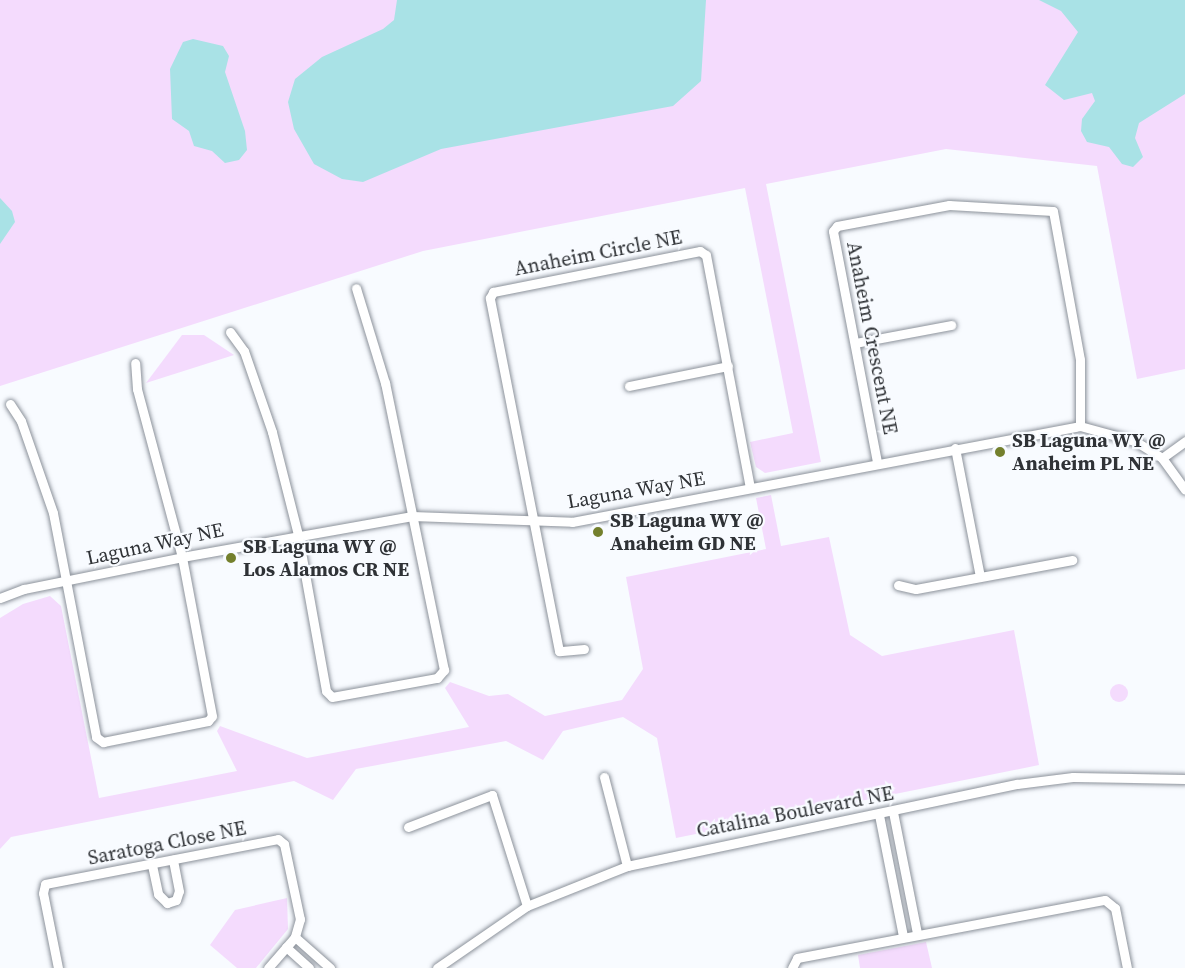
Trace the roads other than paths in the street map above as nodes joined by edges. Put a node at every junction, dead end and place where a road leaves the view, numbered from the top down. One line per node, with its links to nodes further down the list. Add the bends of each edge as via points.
1 (356, 288): 16 (street, via 385,383)
2 (951, 325): 4 (street)
3 (230, 332): 18 (street, via 252,370)
4 (855, 343): 9 (street, Anaheim Crescent NE, via 833,231 837,226 949,205 1053,211 1080,360); 13 (street, Anaheim Crescent NE)
5 (135, 363): 19 (street, via 137,389)
6 (728, 366): 7 (street); 14 (street, Anaheim Circle NE); 17 (street, Anaheim Circle NE, via 706,255 700,251 493,292 490,298)
7 (629, 386)
8 (10, 404): 22 (street, via 21,421 52,513)
9 (1080, 426): 11 (street, Laguna Way NE); 12 (street, Laguna Way NE, via 1135,441)
10 (1185, 441): 12 (street)
11 (955, 448): 13 (street, Laguna Way NE); 21 (street)
12 (1162, 458): 15 (street, Laguna Way NE)
13 (877, 462): 14 (street, Laguna Way NE)
14 (750, 487): 17 (street, Laguna Way NE, via 595,518)
15 (1185, 490)
16 (412, 516): 17 (street, Laguna Way NE); 18 (street, Laguna Way NE); 18 (street, via 444,670 437,678 332,697 326,691)
17 (531, 521): 25 (street, via 559,651)
18 (298, 535): 19 (street, Laguna Way NE)
19 (182, 557): 22 (street, Laguna Way NE); 22 (street, via 212,716 208,721 103,742 96,737)
20 (1072, 560): 21 (street)
21 (980, 577): 23 (street, via 916,589)
22 (68, 580): 24 (street, Laguna Way NE)
23 (898, 585)
24 (0, 598)
25 (584, 649)
26 (604, 777): 33 (street)
27 (1185, 779): 28 (street, Catalina Boulevard NE, via 1073,777 1017,784)
28 (893, 812): 29 (street, Catalina Boulevard NE); 35 (street)
29 (879, 815): 33 (street, Catalina Boulevard NE); 36 (street)
30 (408, 827): 34 (street, via 492,795)
31 (173, 860): 32 (street, Saratoga Close NE); 32 (street, via 179,891 177,900 167,903 158,894); 37 (street, Saratoga Close NE, via 278,839 284,844 300,920)
32 (152, 865): 39 (street, Saratoga Close NE, via 45,884 43,893)
33 (627, 866): 34 (street, Catalina Boulevard NE)
34 (527, 906): 43 (street, Catalina Boulevard NE)
35 (917, 933): 36 (street); 45 (street, via 1104,900 1115,908)
36 (903, 936): 44 (street, via 796,958)
37 (295, 937): 38 (street); 42 (street)
38 (286, 947): 40 (street); 41 (street)
39 (58, 968)
40 (268, 968)
41 (309, 968)
42 (330, 968)
43 (437, 968)
44 (792, 968)
45 (1127, 968)

